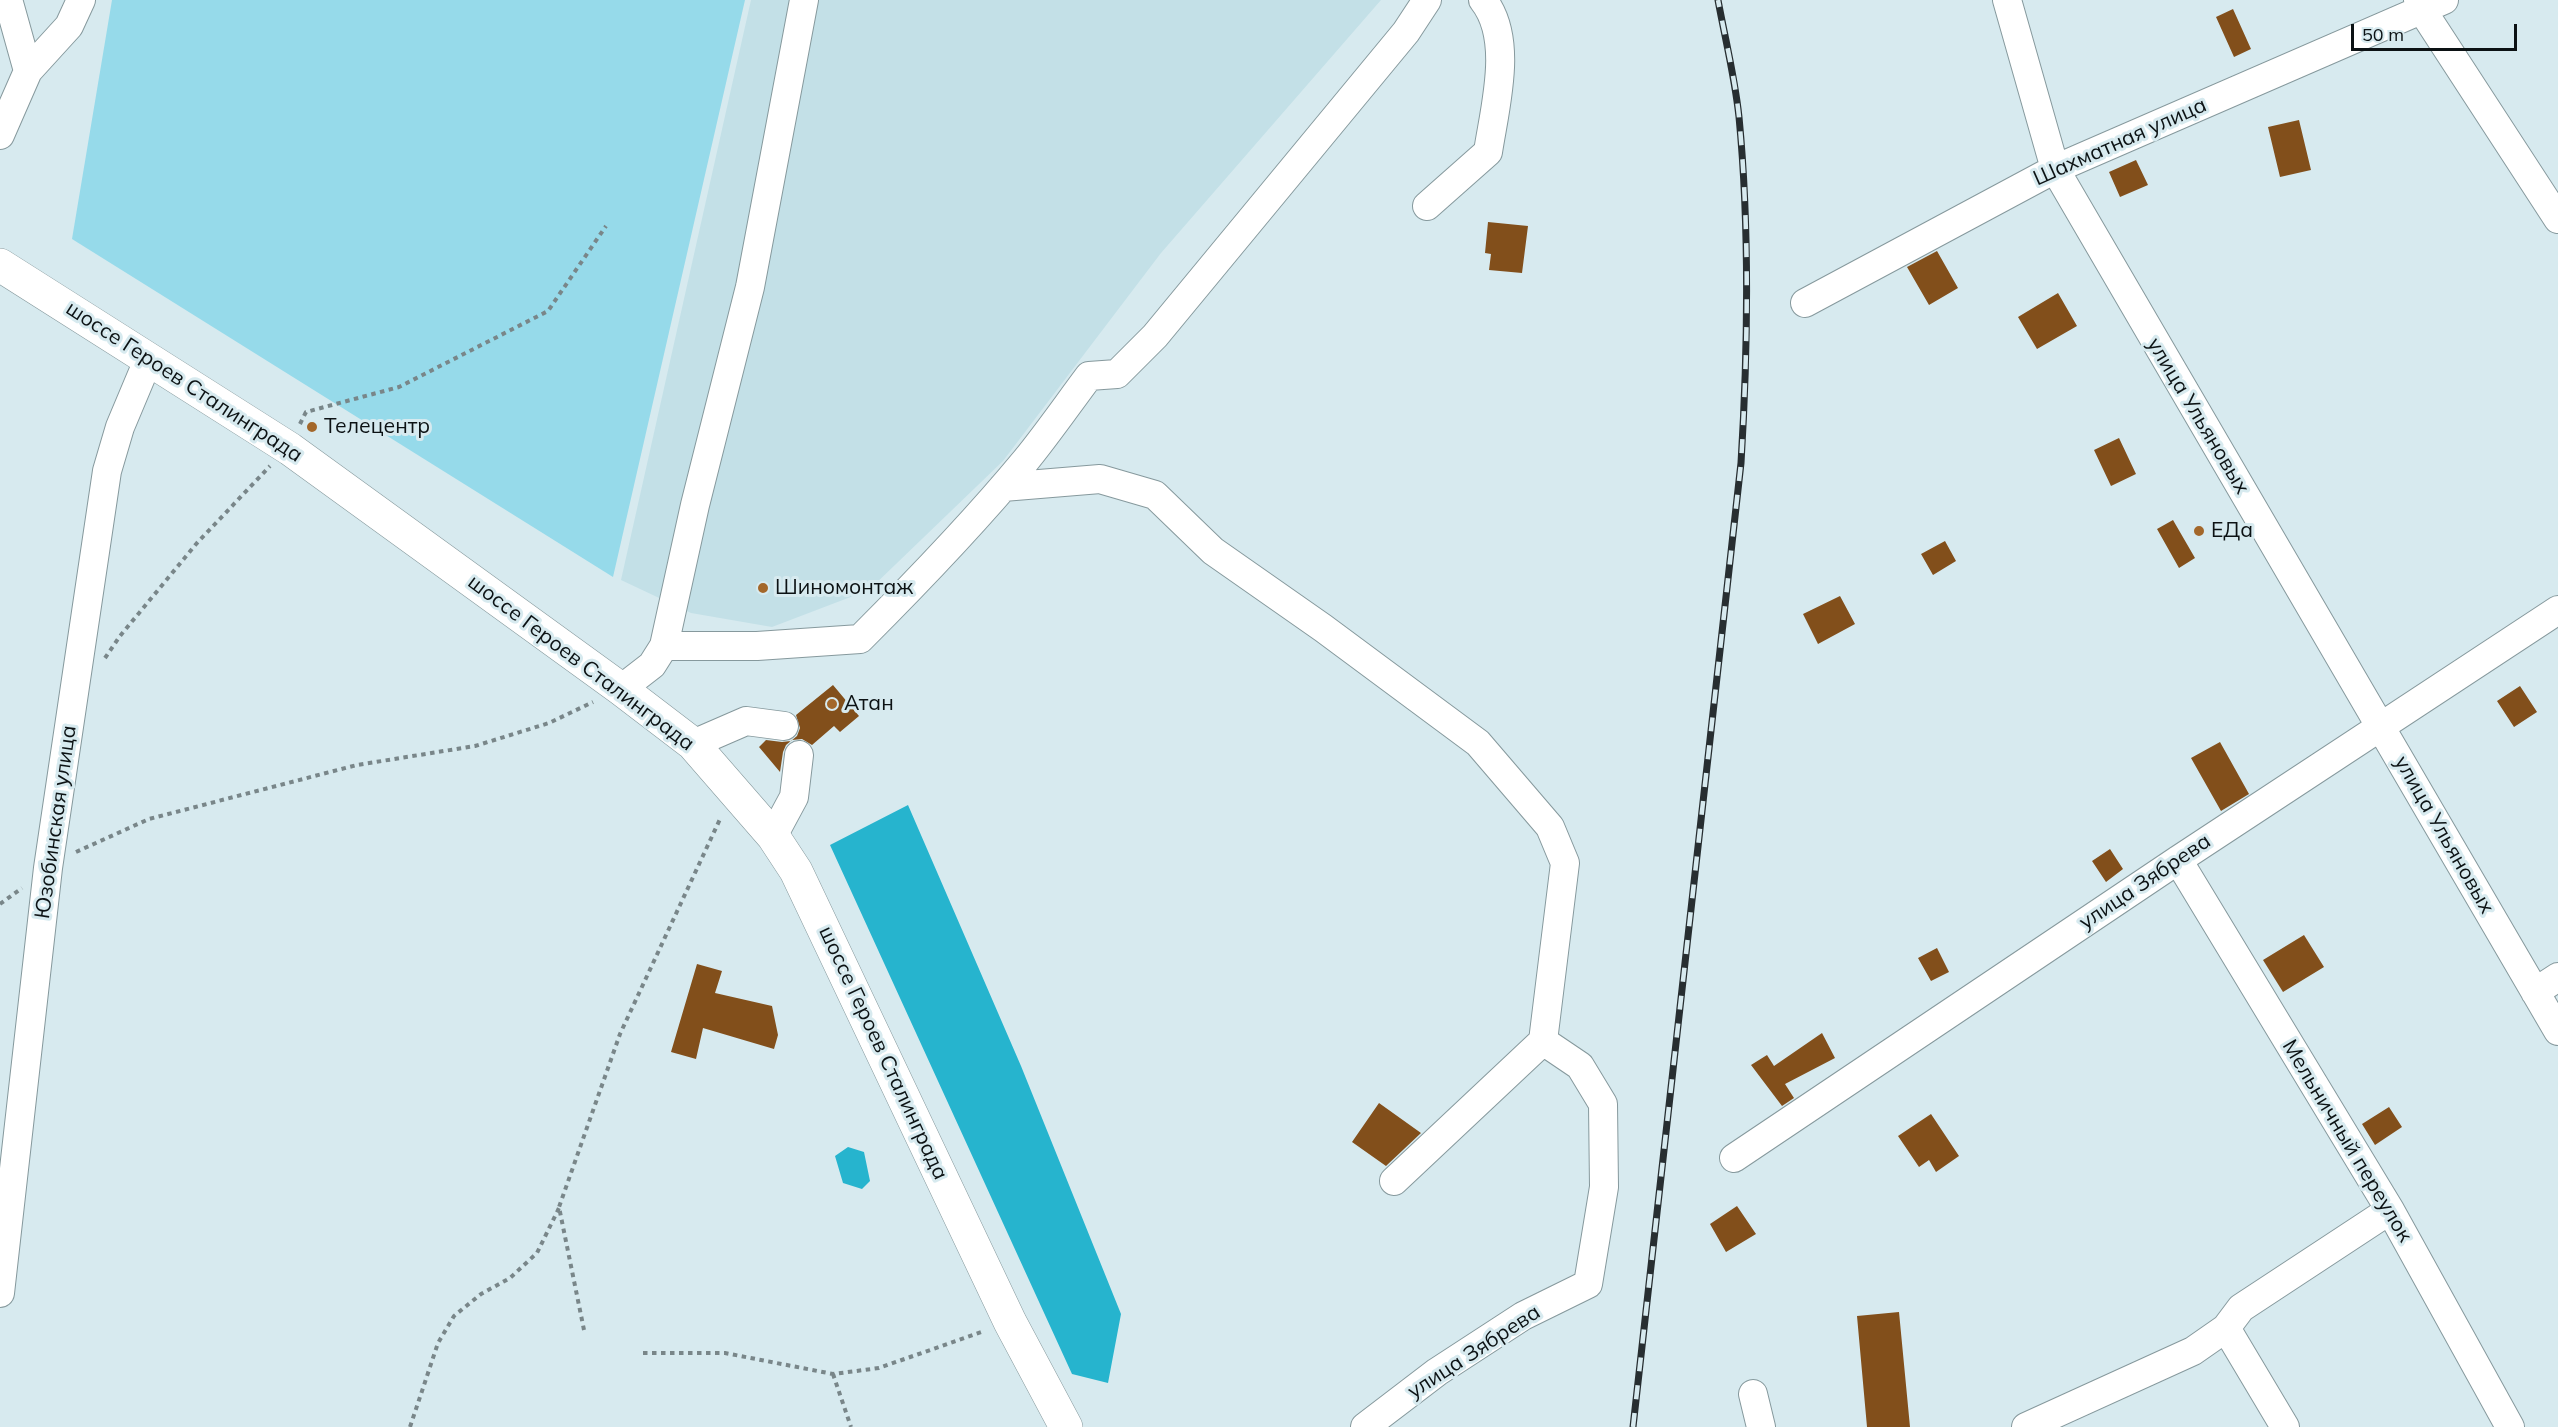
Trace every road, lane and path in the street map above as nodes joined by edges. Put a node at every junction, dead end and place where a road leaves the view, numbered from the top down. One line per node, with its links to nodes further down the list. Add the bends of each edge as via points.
1 (5, 0): 8 (street)
2 (81, 0): 8 (street, via 69,26)
3 (804, 0): 18 (street, via 750,287)
4 (1427, 0): 16 (street, via 1406,32 1155,336 1117,374 1089,376)
5 (1483, 0): 11 (street, via 1492,12 1501,49 1488,152)
6 (2007, 0): 10 (street, улица Ульяновых)
7 (2428, 3): 10 (street, Шахматная улица); 12 (street)
8 (28, 71): 9 (street)
9 (0, 135)
10 (2055, 169): 14 (street, Шахматная улица); 20 (street, улица Ульяновых)
11 (1427, 206)
12 (2558, 219)
13 (0, 265): 15 (main road, шоссе Героев Сталинграда)
14 (1805, 303)
15 (149, 358): 19 (main road, шоссе Героев Сталинграда, via 290,448); 27 (street, Юзобинская улица, via 120,427 107,471)
16 (1003, 487): 18 (street, via 938,561 860,639 758,646); 31 (street, via 1100,479 1155,495 1213,551 1478,743 1550,827 1565,863)
17 (2558, 610): 20 (street, улица Зябрева)
18 (664, 646): 19 (street, via 652,665)
19 (621, 688): 22 (main road, шоссе Героев Сталинграда); 27 (path, via 549,723 475,746 357,765 148,819 88,845)
20 (2380, 725): 26 (street, улица Зябрева); 29 (street, улица Ульяновых)
21 (784, 726): 22 (street, via 746,721)
22 (693, 744): 24 (main road, шоссе Героев Сталинграда)
23 (799, 755): 25 (street, via 794,797)
24 (733, 790): 25 (main road, шоссе Героев Сталинграда); 34 (path, via 620,1034)
25 (773, 836): 37 (main road, шоссе Героев Сталинграда, via 796,871)
26 (2178, 860): 32 (street, улица Зябрева); 35 (street, Мельничный переулок)
27 (48, 868): 28 (path); 36 (street, Юзобинская улица)
28 (0, 904)
29 (2547, 985): 30 (street, улица Ульяновых)
30 (2558, 1031)
31 (1543, 1041): 33 (street); 46 (street, улица Зябрева, via 1580,1066 1603,1104 1604,1187 1588,1284 1523,1317 1446,1366)
32 (1734, 1158)
33 (1394, 1181)
34 (560, 1207): 39 (path); 43 (path, via 537,1253 510,1278 454,1316 438,1343)
35 (2390, 1210): 38 (street, via 2241,1308); 50 (street, Мельничный переулок)
36 (0, 1293)
37 (1010, 1322): 41 (path, via 879,1368); 45 (main road, шоссе Героев Сталинграда)
38 (2226, 1328): 48 (street, via 2193,1351); 49 (street)
39 (584, 1330)
40 (643, 1353): 41 (path, via 725,1353)
41 (833, 1374): 44 (path)
42 (1753, 1394): 47 (street)
43 (410, 1427)
44 (851, 1427)
45 (1066, 1427)
46 (1365, 1427)
47 (1761, 1427)
48 (2026, 1427)
49 (2285, 1427)
50 (2510, 1427)

